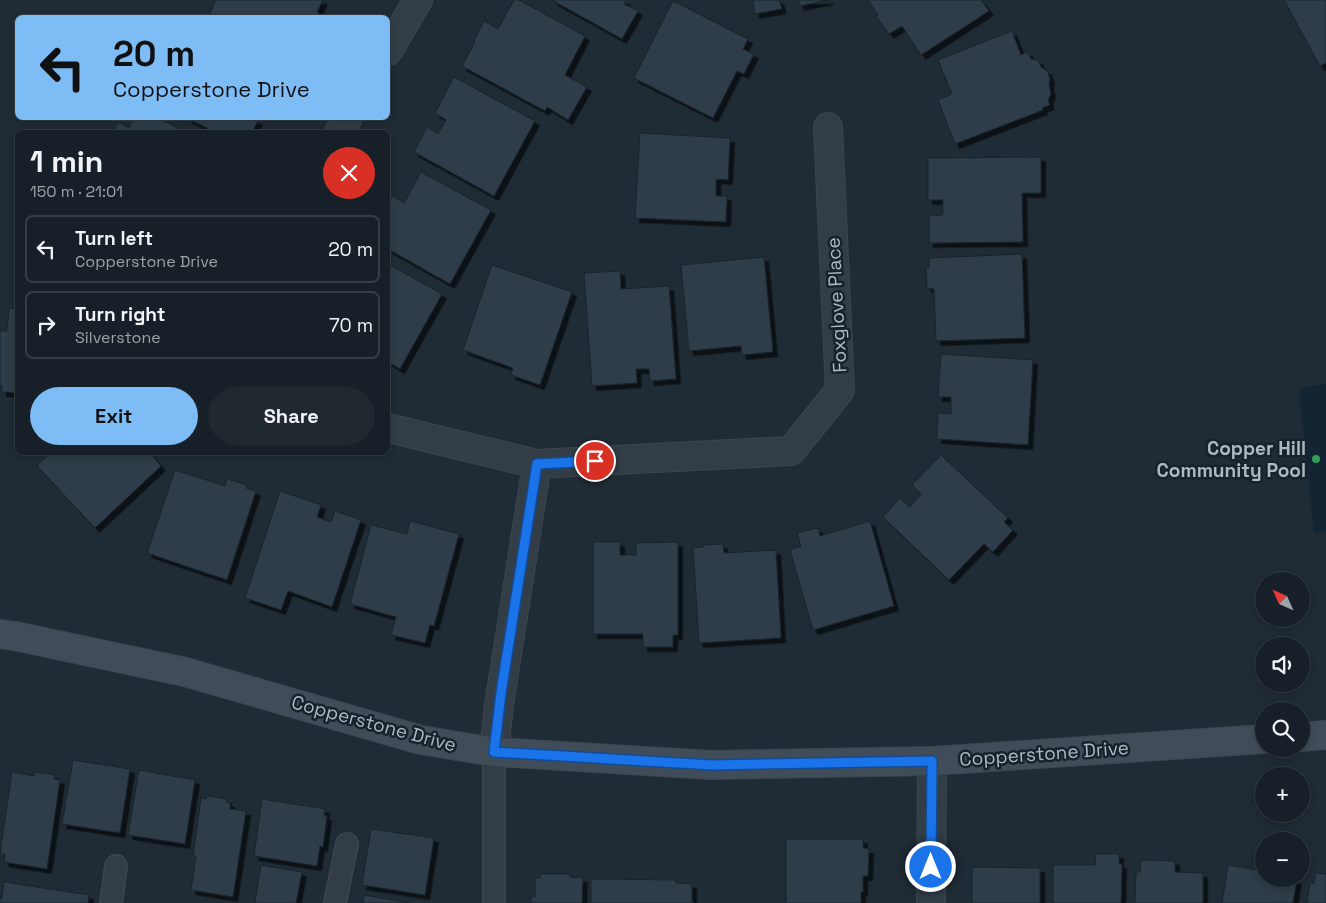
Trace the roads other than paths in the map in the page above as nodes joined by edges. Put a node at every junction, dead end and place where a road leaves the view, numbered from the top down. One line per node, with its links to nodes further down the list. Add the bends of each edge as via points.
1 (418, 0): 2 (street)
2 (390, 48)
3 (828, 127): 5 (street, Foxglove Place, via 840,390 791,451)
4 (390, 428): 5 (street, Foxglove Place)
5 (537, 464): 10 (street)
6 (0, 634): 10 (street, Copperstone Drive, via 185,672 421,740)
7 (1326, 735): 8 (street)
8 (1310, 736)
9 (1255, 740): 11 (street, Copperstone Drive)
10 (494, 752): 11 (street, Copperstone Drive, via 712,765); 16 (lane)
11 (932, 761): 17 (street)
12 (347, 844): 15 (lane)
13 (116, 866): 14 (lane)
14 (111, 903)
15 (336, 903)
16 (494, 903)
17 (931, 903)

